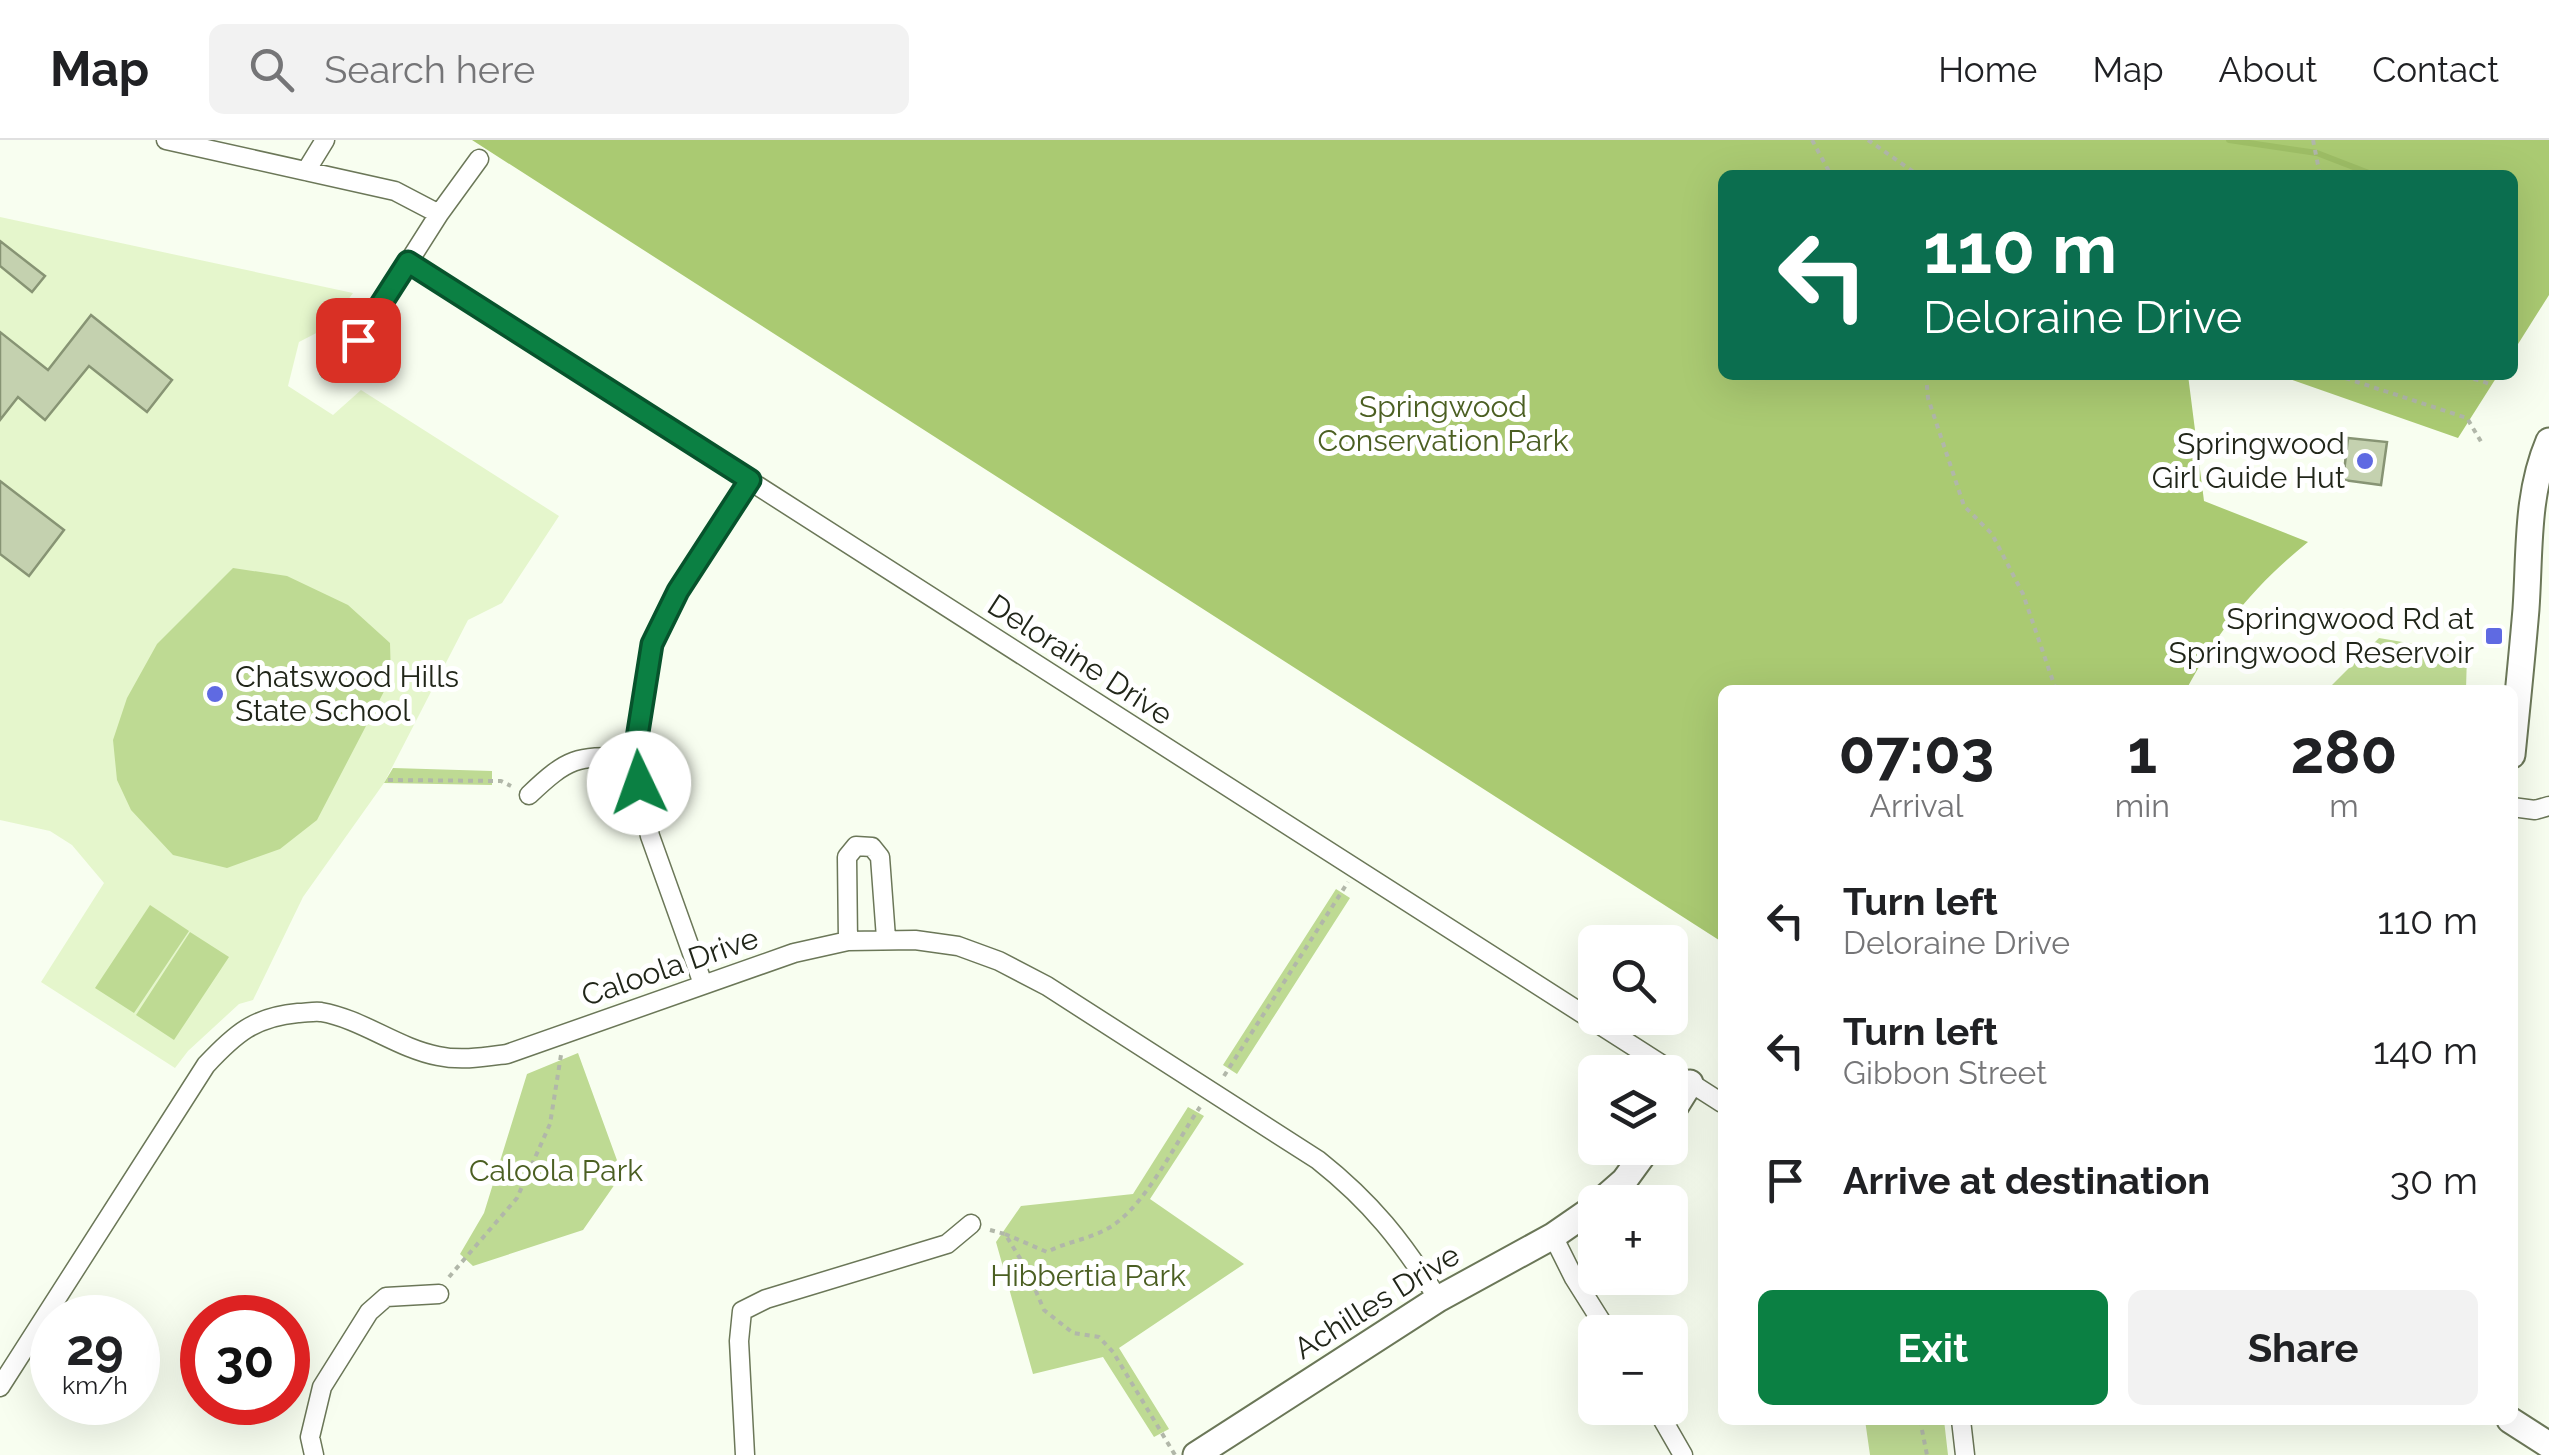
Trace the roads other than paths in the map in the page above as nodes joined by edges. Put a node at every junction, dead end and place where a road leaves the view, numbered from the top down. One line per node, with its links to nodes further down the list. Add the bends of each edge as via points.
1 (166, 140): 4 (street)
2 (325, 140): 4 (street)
3 (479, 159): 5 (street)
4 (306, 171): 5 (street, via 395,191)
5 (439, 214): 6 (street)
6 (408, 262): 7 (street, via 358,340); 9 (street, Deloraine Drive)
7 (330, 370)
8 (2549, 441): 11 (street, via 2529,521)
9 (750, 480): 13 (street, via 652,644); 20 (street, Deloraine Drive)
10 (2549, 490): 11 (street)
11 (2526, 606): 12 (street)
12 (2518, 691)
13 (634, 757): 14 (street, via 580,757); 19 (street, via 650,836)
14 (529, 795)
15 (2549, 806): 16 (street)
16 (2518, 808)
17 (886, 938): 18 (street, Caloola Drive); 18 (street, via 880,857 872,847 856,846 847,857); 29 (street, Caloola Drive, via 958,946 1048,986 1318,1160 1382,1218)
18 (848, 940): 19 (street, Caloola Drive)
19 (703, 984): 31 (street, Caloola Drive, via 507,1054 473,1059 394,1043 320,1012 254,1022 206,1065)
20 (1690, 1083): 21 (street); 22 (street, Deloraine Drive)
21 (1688, 1086)
22 (1718, 1100)
23 (1635, 1165): 24 (street, Achilles Drive)
24 (1619, 1185)
25 (1578, 1218): 27 (street, Achilles Drive)
26 (971, 1224): 37 (street, via 947,1244 742,1311)
27 (1552, 1236): 29 (street, Achilles Drive); 30 (street)
28 (438, 1294): 36 (street, via 386,1298 369,1312 322,1387 310,1437)
29 (1438, 1299): 38 (street, Achilles Drive)
30 (1597, 1315)
31 (0, 1388)
32 (1666, 1425): 39 (street)
33 (1962, 1425): 40 (street)
34 (2518, 1425): 35 (street)
35 (2549, 1445)
36 (314, 1455)
37 (745, 1455)
38 (1196, 1455)
39 (1683, 1455)
40 (1965, 1455)

